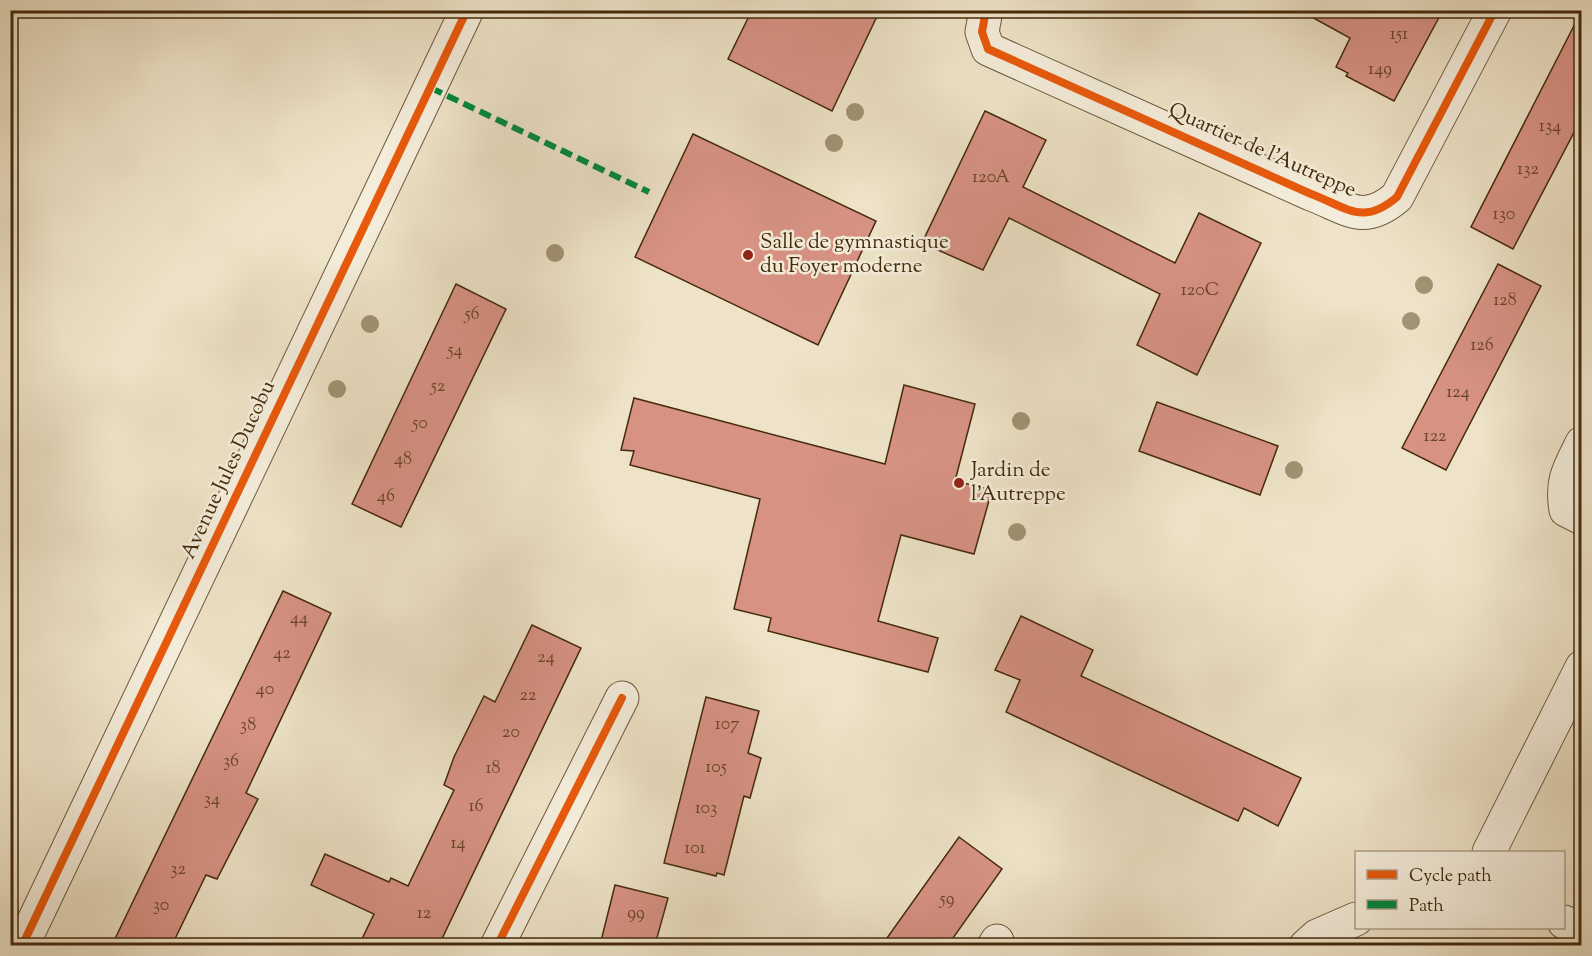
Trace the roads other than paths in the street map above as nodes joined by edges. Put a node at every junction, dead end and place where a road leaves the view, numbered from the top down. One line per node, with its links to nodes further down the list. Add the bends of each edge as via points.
1 (467, 10): 12 (street, Avenue Jules Ducobu)
2 (986, 10): 3 (street, Quartier de l'Autreppe, via 982,32 988,49 1364,215 1381,211 1397,197)
3 (1495, 10)
4 (1581, 443): 5 (street, via 1566,473 1563,491 1566,510)
5 (1581, 518)
6 (1581, 667): 8 (street)
7 (622, 698): 13 (street)
8 (1490, 851)
9 (1355, 919): 14 (street)
10 (1565, 923): 11 (street)
11 (1581, 931)
12 (22, 945)
13 (497, 945)
14 (1306, 945)

